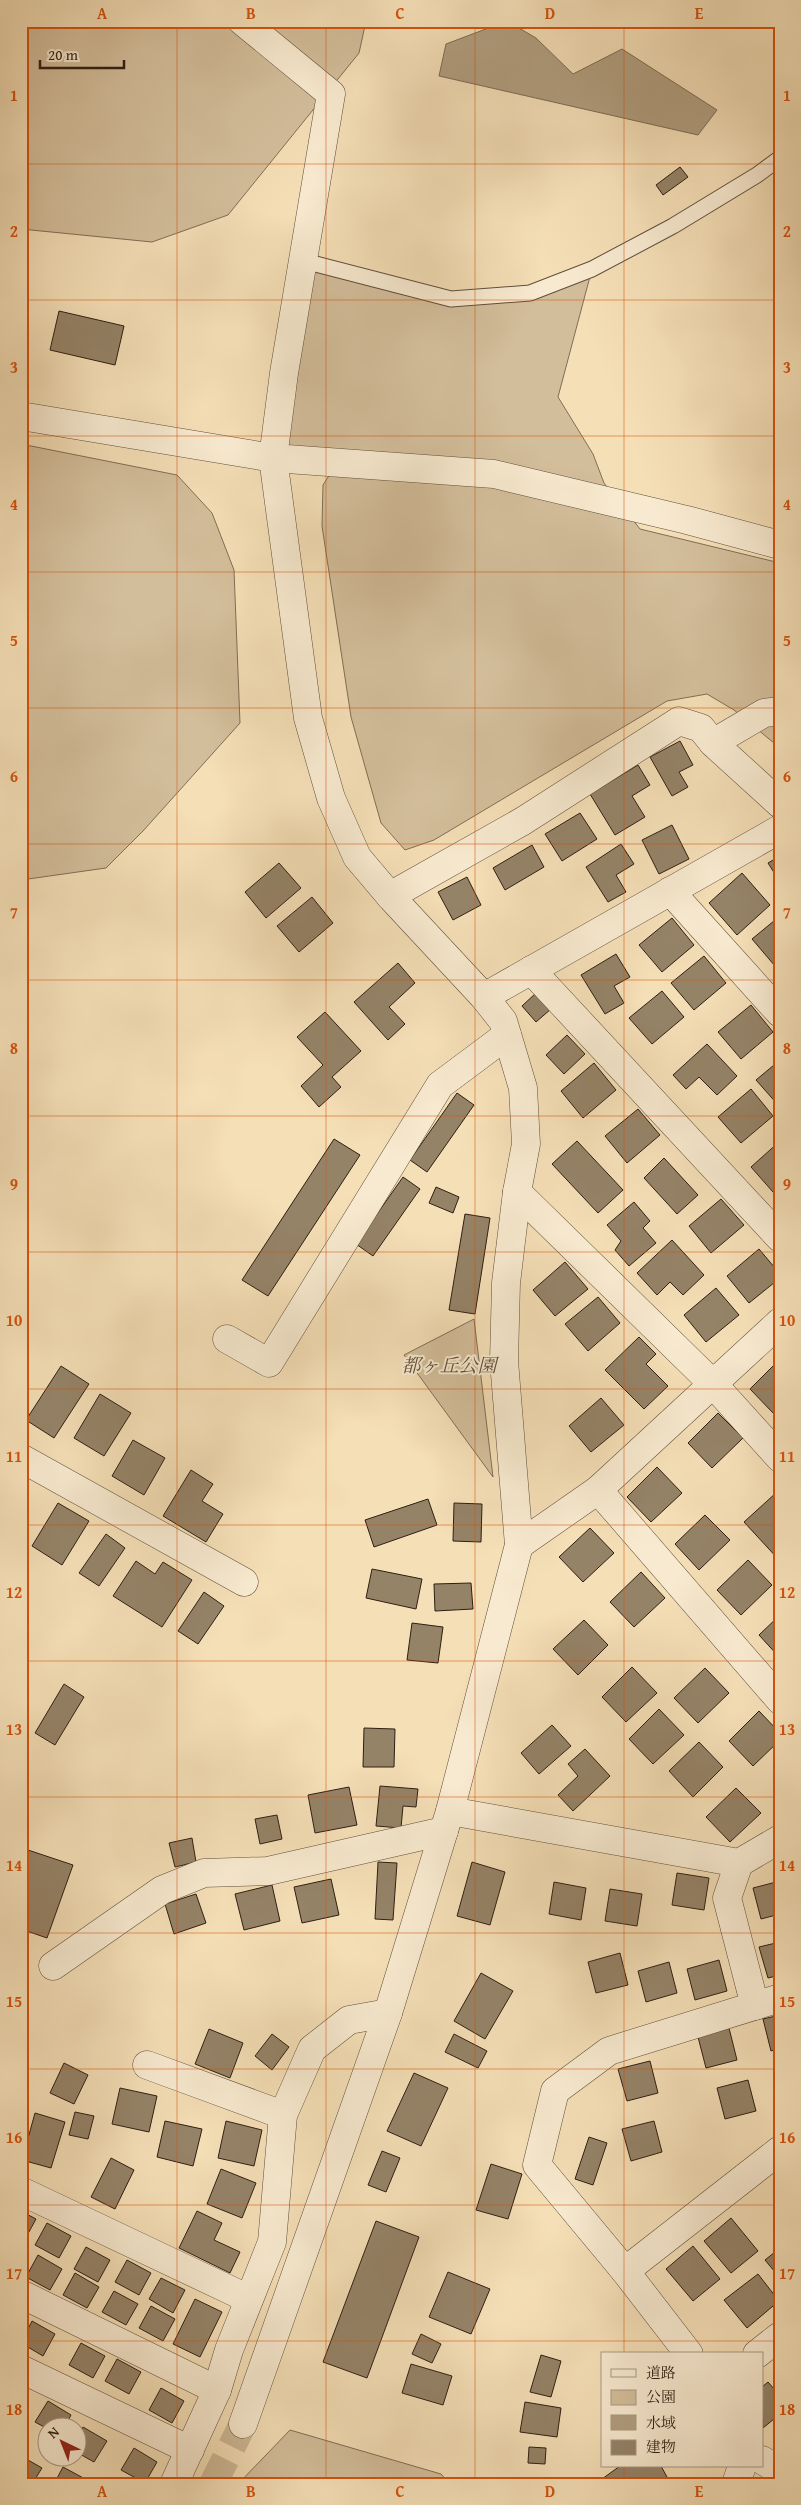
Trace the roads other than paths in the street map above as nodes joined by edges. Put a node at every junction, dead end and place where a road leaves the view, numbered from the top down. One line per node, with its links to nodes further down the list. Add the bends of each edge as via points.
1 (242, 21): 3 (street, via 331,94)
2 (780, 158): 3 (lane, via 757,176 673,226 592,269 530,293 451,299)
3 (304, 261): 5 (street)
4 (21, 416): 5 (street)
5 (273, 458): 6 (street, via 494,474 687,520); 12 (street, via 308,718 331,798 357,857)
6 (780, 546)
7 (780, 711): 8 (street, via 764,713)
8 (713, 743): 9 (street); 12 (street, via 701,728 679,721 523,821)
9 (780, 804)
10 (780, 829): 11 (street)
11 (670, 891): 13 (street); 15 (street)
12 (390, 896): 14 (street)
13 (531, 970): 14 (street); 18 (street)
14 (484, 997): 16 (street, via 503,1021)
15 (780, 1013)
16 (507, 1035): 17 (street, via 523,1088 526,1135); 20 (street, via 440,1085 269,1363)
17 (517, 1192): 21 (street); 25 (street, via 506,1283 504,1361)
18 (780, 1238)
19 (780, 1322): 21 (street)
20 (227, 1339)
21 (713, 1384): 23 (street); 24 (street)
22 (21, 1458): 26 (street)
23 (780, 1458)
24 (598, 1490): 25 (street); 27 (street)
25 (519, 1546): 28 (street)
26 (244, 1582)
27 (780, 1700)
28 (447, 1821): 30 (street); 31 (street, via 268,1871 204,1873 162,1890); 33 (street)
29 (780, 1840): 30 (street)
30 (739, 1863): 32 (street, via 727,1898)
31 (53, 1966)
32 (767, 2002): 38 (street, via 609,2051 555,2091 537,2165)
33 (388, 2013): 35 (street, via 349,2020 312,2048); 46 (street)
34 (147, 2065): 35 (street)
35 (283, 2115): 40 (street, via 272,2242)
36 (780, 2150): 38 (street)
37 (21, 2191): 40 (street)
38 (625, 2271): 42 (street)
39 (21, 2294): 45 (street)
40 (249, 2299): 45 (street)
41 (780, 2336): 43 (street)
42 (687, 2352)
43 (760, 2352)
44 (21, 2369): 47 (street)
45 (217, 2390): 47 (street)
46 (243, 2424)
47 (190, 2450): 51 (street)
48 (764, 2461): 50 (street)
49 (741, 2468): 52 (street)
50 (780, 2471)
51 (174, 2484)
52 (736, 2484)

